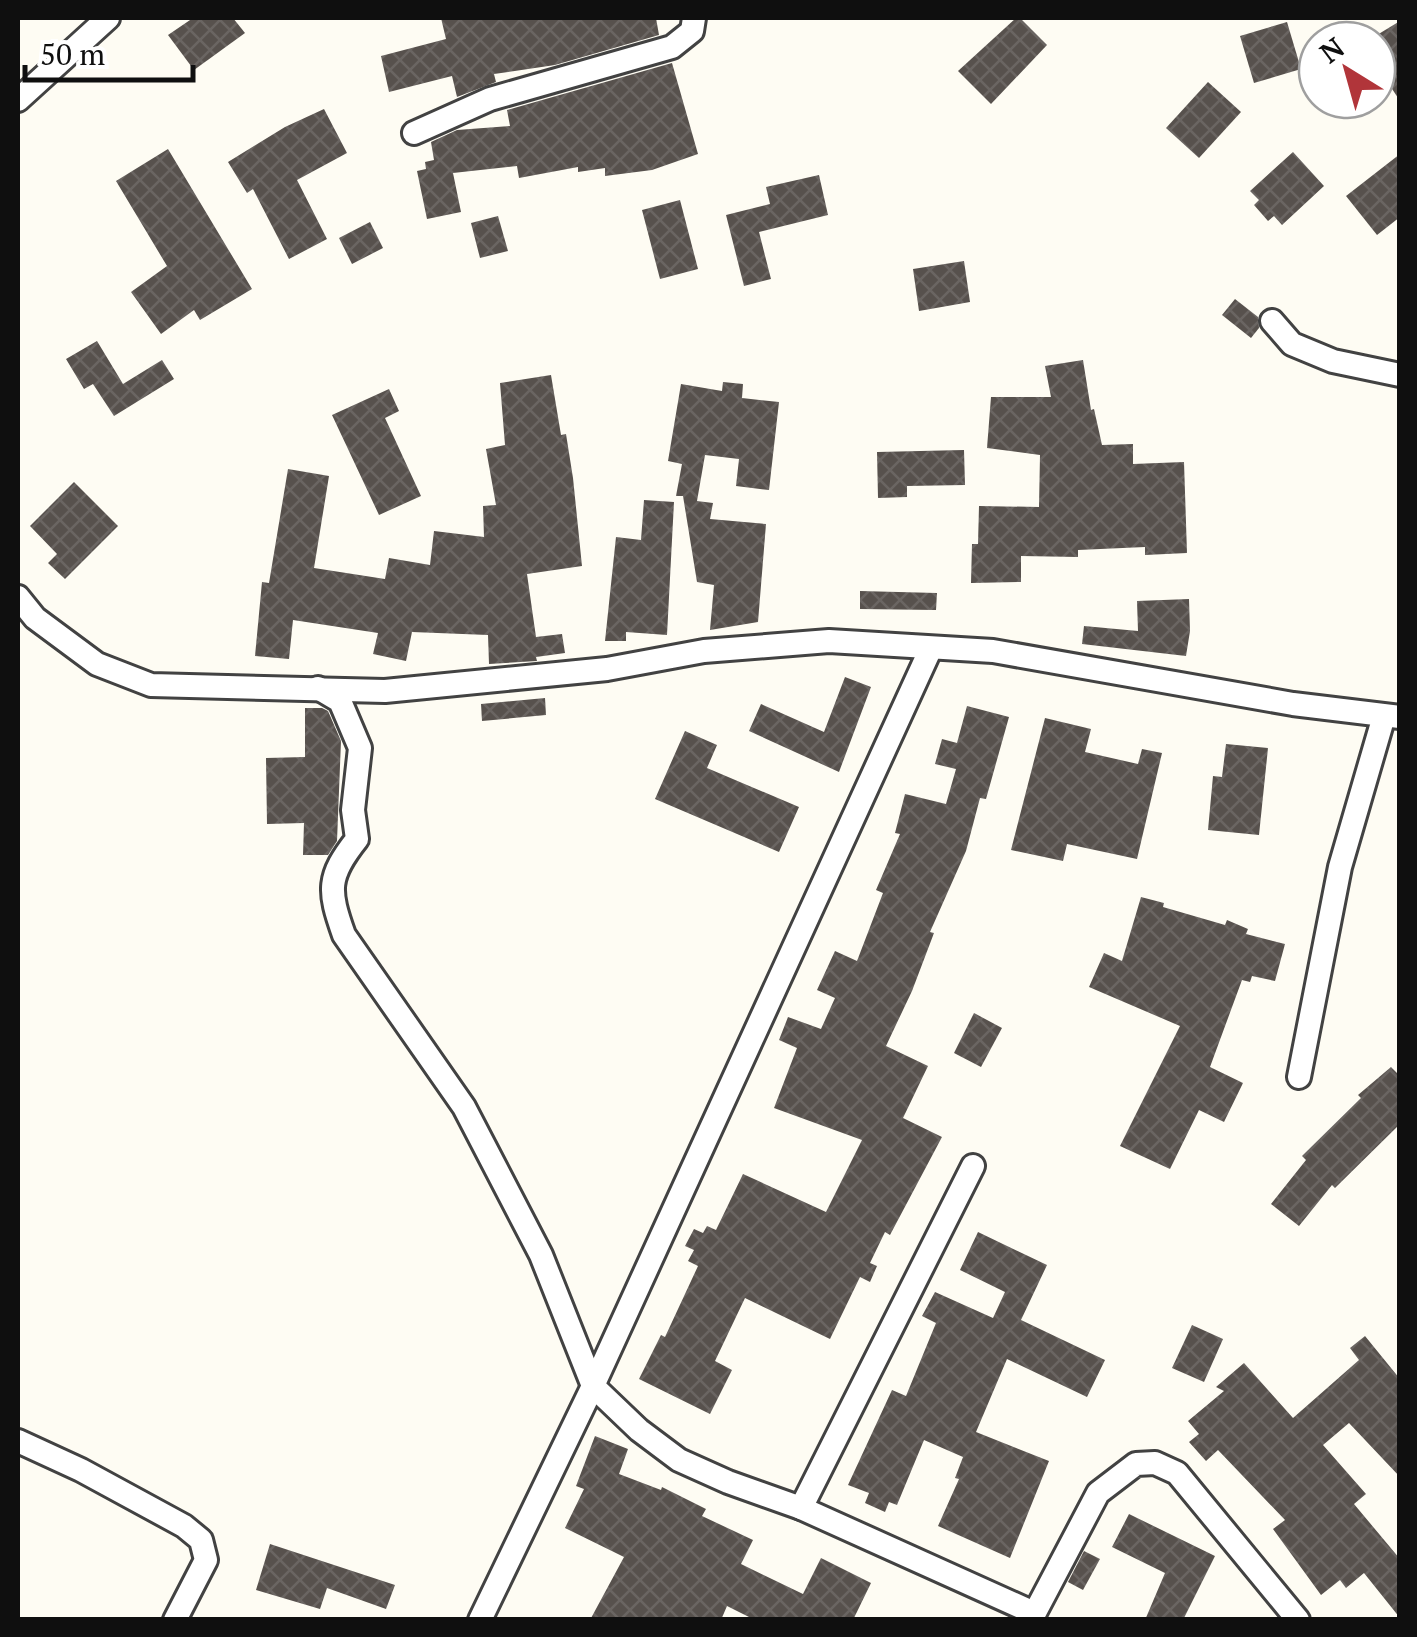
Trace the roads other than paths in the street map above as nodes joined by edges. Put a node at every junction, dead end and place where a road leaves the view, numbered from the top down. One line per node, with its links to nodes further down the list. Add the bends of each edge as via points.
1 (108, 18): 3 (street)
2 (694, 18): 4 (street, via 692,31 672,47 490,99)
3 (18, 100)
4 (414, 134)
5 (1272, 320): 6 (street, via 1292,344)
6 (1400, 376)
7 (18, 597): 9 (street, via 97,664 151,685)
8 (931, 648): 9 (street, via 830,642 386,690); 10 (street, via 993,651); 13 (street)
9 (318, 688): 13 (street, via 340,701 360,748 357,839 335,866 333,904 344,935 464,1107 541,1256)
10 (1392, 716): 11 (street, via 1340,867)
11 (1299, 1077)
12 (973, 1166): 15 (street)
13 (592, 1386): 15 (street, via 678,1460); 18 (street)
14 (18, 1440): 17 (street, via 202,1540 206,1560)
15 (800, 1508): 16 (street)
16 (1033, 1616): 19 (street, via 1098,1493 1136,1464 1155,1463 1176,1472)
17 (175, 1620)
18 (480, 1620)
19 (1298, 1620)

